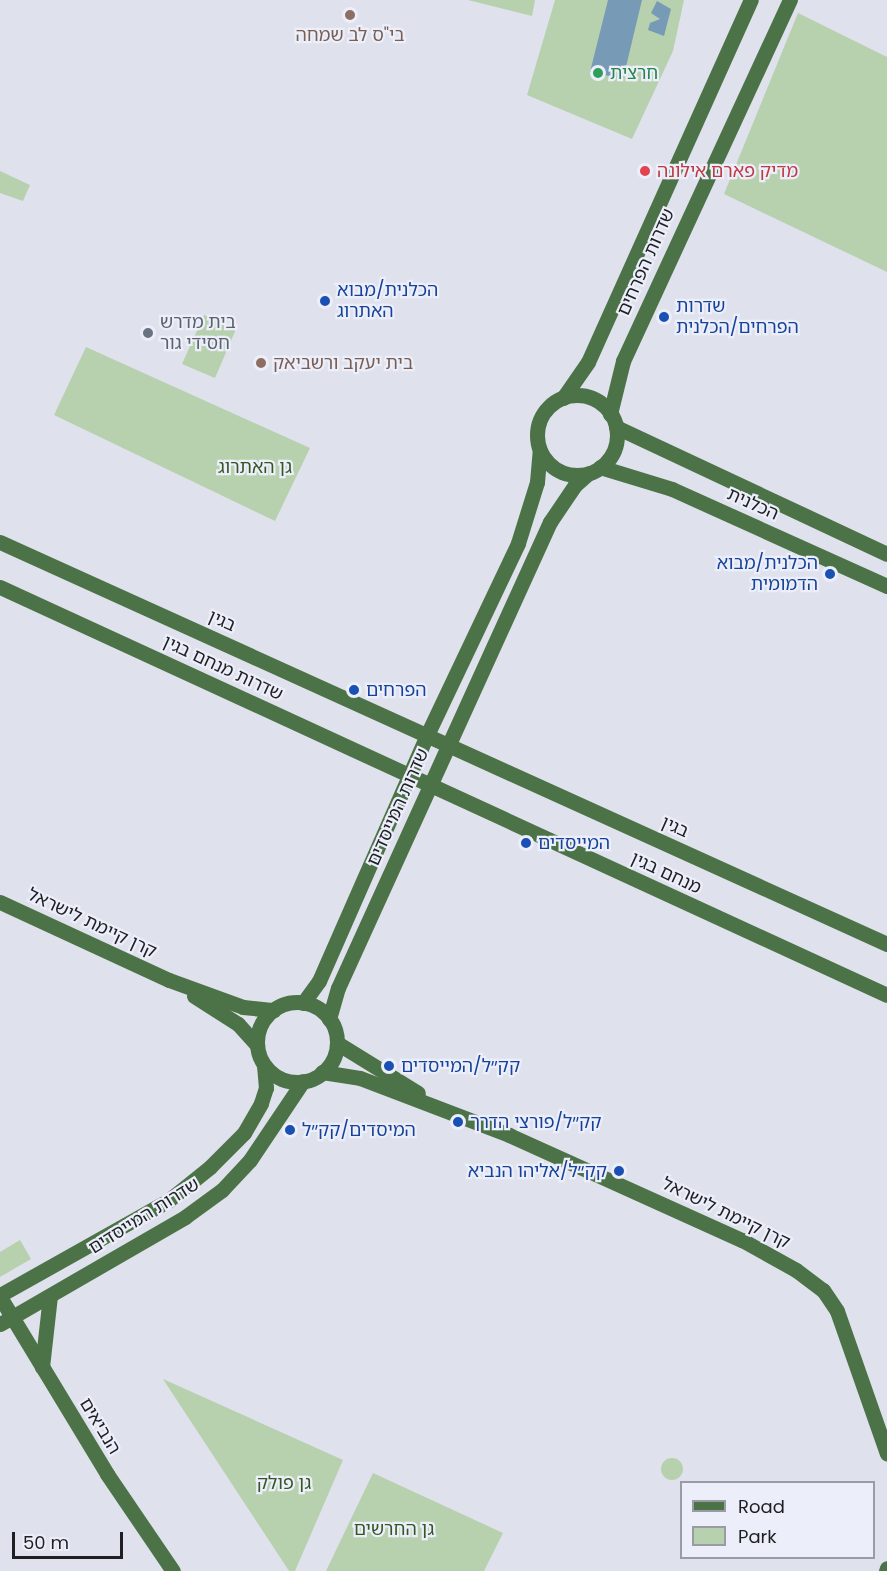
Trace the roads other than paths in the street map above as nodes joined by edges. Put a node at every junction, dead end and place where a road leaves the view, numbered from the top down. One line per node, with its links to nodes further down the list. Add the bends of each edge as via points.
1 (751, 0): 3 (street, שדרות הפרחים, via 588,362)
2 (790, 0): 4 (street, שדרות הפרחים, via 622,361)
3 (563, 398): 4 (street, via 595,400); 5 (street, via 540,418)
4 (613, 420): 6 (street, via 614,449); 8 (street, הכלנית)
5 (540, 450): 6 (street, via 546,461 565,474); 11 (street, via 537,483 518,543)
6 (595, 470): 9 (street, הכלנית, via 664,485); 12 (street, via 575,485 550,522)
7 (0, 542): 11 (street, בגין)
8 (887, 554)
9 (887, 586)
10 (0, 587): 13 (street, שדרות מנחם בגין)
11 (427, 735): 12 (street); 13 (street, שדרות המייסדים)
12 (447, 745): 14 (street, שדרות המייסדים); 16 (street, בגין)
13 (410, 777): 14 (street, שדרות מנחם בגין); 19 (street, שדרות המייסדים, via 319,981)
14 (429, 786): 18 (street, מנחם בגין); 21 (street, שדרות המייסדים, via 338,988)
15 (0, 902): 17 (street, קרן קיימת לישראל)
16 (887, 944)
17 (169, 980): 20 (street, קרן קיימת לישראל, via 243,1007); 23 (street, קרן קיימת לישראל, via 238,1024)
18 (887, 995)
19 (303, 1003): 20 (street, via 290,1003); 21 (street, via 318,1008)
20 (274, 1010): 23 (street, via 262,1023)
21 (329, 1018): 22 (street)
22 (337, 1043): 25 (street); 27 (street, קרן קיימת לישראל)
23 (257, 1045): 24 (street)
24 (264, 1065): 26 (street, via 282,1079); 28 (street, שדרות המייסדים, via 266,1088 261,1103 244,1133 210,1167 169,1200)
25 (322, 1072): 26 (street); 27 (street, קרן קיימת לישראל, via 360,1078)
26 (303, 1081): 29 (street, שדרות המייסדים, via 250,1160 222,1190 185,1217)
27 (444, 1108): 32 (street, קרן קיימת לישראל, via 742,1240 823,1290 847,1335)
28 (0, 1296): 30 (street, הנביאים)
29 (50, 1296): 30 (street, שדרות המייסדים); 31 (street)
30 (6, 1320): 31 (street, הנביאים)
31 (42, 1367): 33 (street, הנביאים)
32 (887, 1454)
33 (172, 1571)

